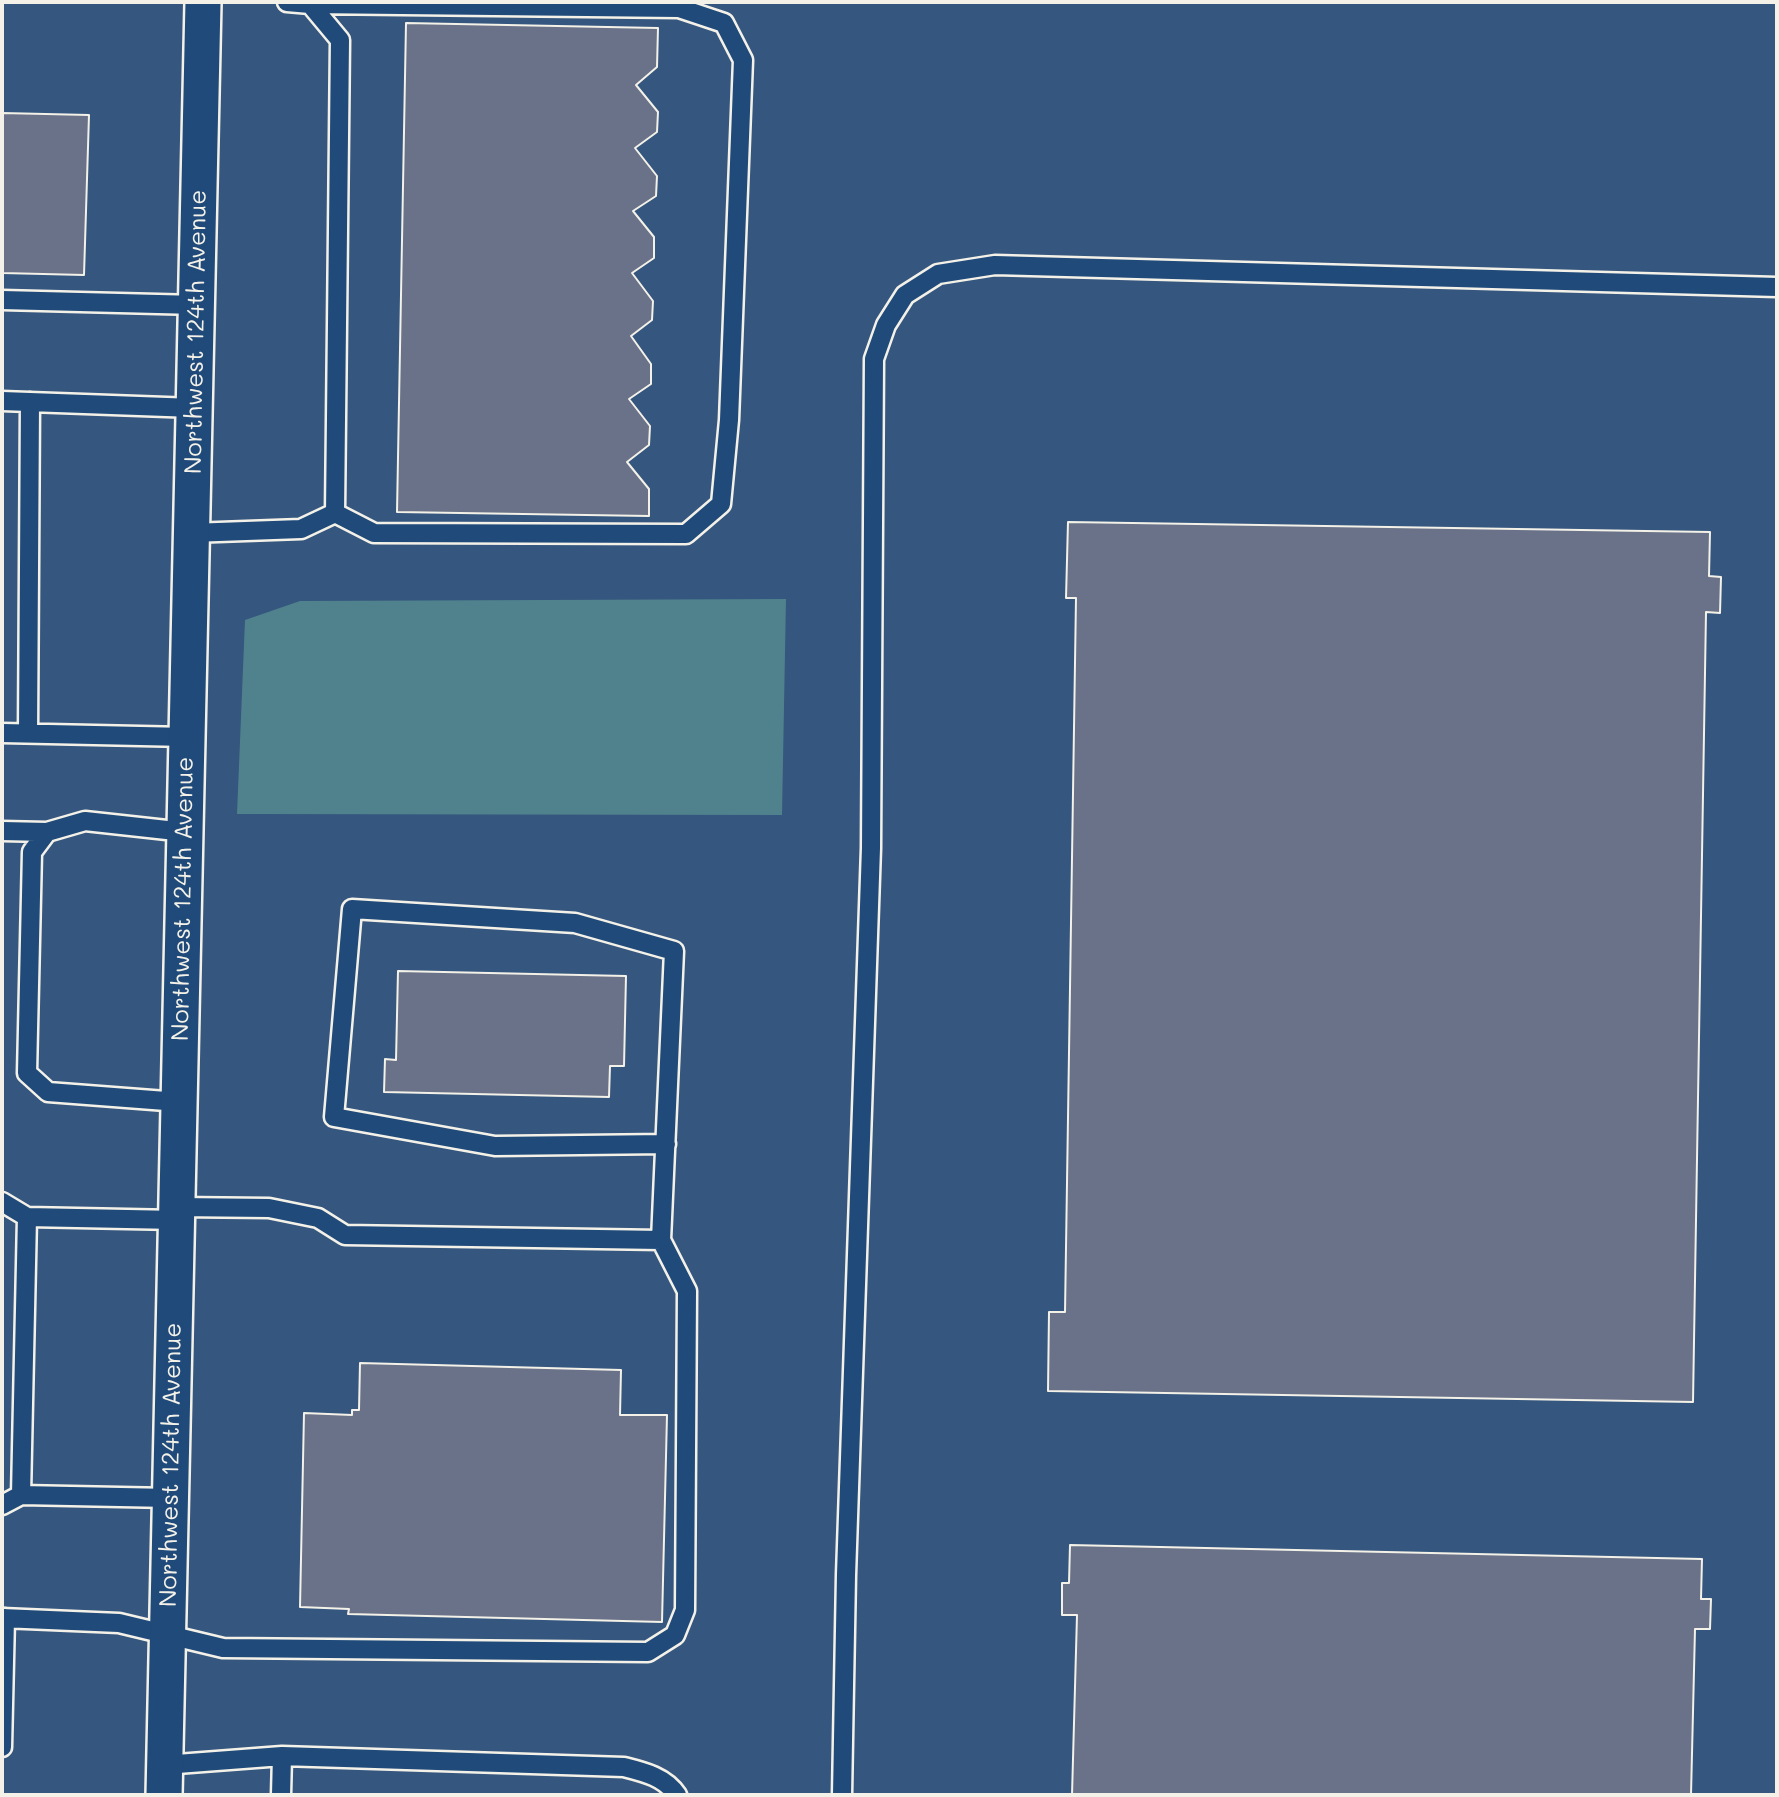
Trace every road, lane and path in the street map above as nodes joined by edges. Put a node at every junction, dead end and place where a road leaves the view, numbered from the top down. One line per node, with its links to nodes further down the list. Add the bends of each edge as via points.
1 (203, 2): 6 (street, Northwest 124th Avenue)
2 (287, 2): 3 (lane)
3 (310, 4): 10 (lane, via 340,40); 10 (lane, via 679,8 724,23 743,60 729,420 721,504 686,534 374,533)
4 (1777, 287): 34 (lane, via 995,265 938,274 905,295 886,325 874,359 871,848)
5 (2, 300): 6 (lane)
6 (197, 305): 9 (street, Northwest 124th Avenue)
7 (2, 401): 8 (lane)
8 (30, 402): 9 (lane); 13 (lane)
9 (194, 408): 11 (street, Northwest 124th Avenue)
10 (335, 513): 11 (lane, via 301,529)
11 (191, 533): 14 (street, Northwest 124th Avenue)
12 (2, 733): 13 (lane)
13 (28, 733): 14 (lane)
14 (187, 737): 17 (street, Northwest 124th Avenue)
15 (2, 831): 16 (lane)
16 (47, 832): 17 (lane, via 85,821); 18 (lane, via 32,852 27,1073 48,1092)
17 (185, 832): 18 (street, Northwest 124th Avenue)
18 (179, 1102): 21 (street, Northwest 124th Avenue)
19 (666, 1144): 19 (lane, via 674,951 575,923 352,909 334,1117 495,1146); 23 (lane)
20 (2, 1202): 22 (lane)
21 (177, 1214): 22 (lane); 23 (lane, via 269,1208 318,1218 345,1235); 25 (street, Northwest 124th Avenue)
22 (27, 1217): 24 (lane)
23 (661, 1240): 28 (lane, via 687,1291 685,1610 675,1635 648,1652 223,1648)
24 (21, 1494): 25 (lane); 26 (lane)
25 (170, 1498): 28 (street, Northwest 124th Avenue)
26 (2, 1505)
27 (3, 1618): 28 (lane, via 119,1623); 29 (lane)
28 (167, 1635): 31 (street, Northwest 124th Avenue)
29 (2, 1746)
30 (282, 1756): 31 (lane); 32 (lane); 33 (lane, via 624,1767 652,1774)
31 (164, 1780)
32 (281, 1795)
33 (677, 1795)
34 (842, 1795)

